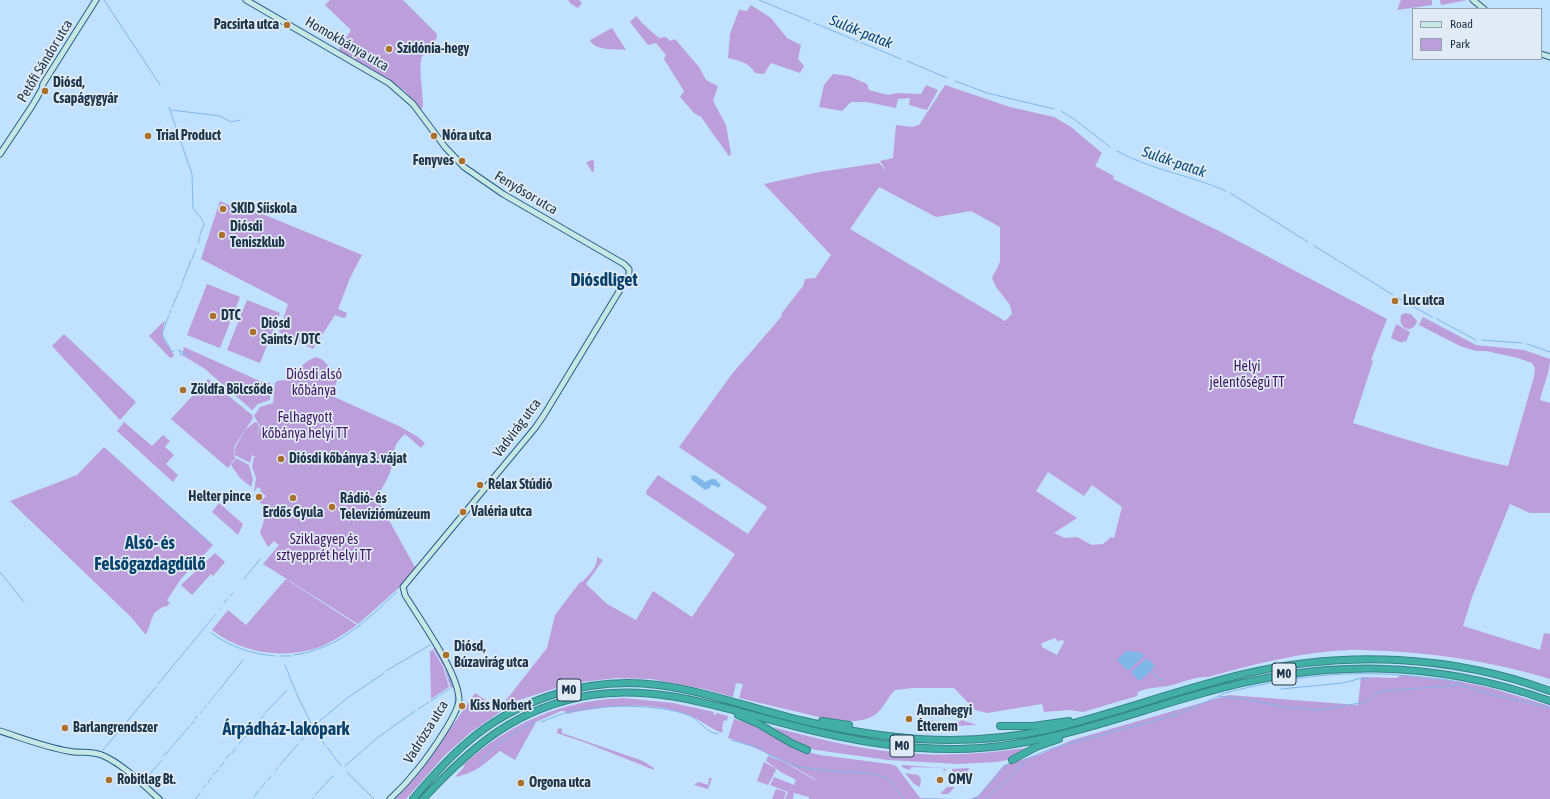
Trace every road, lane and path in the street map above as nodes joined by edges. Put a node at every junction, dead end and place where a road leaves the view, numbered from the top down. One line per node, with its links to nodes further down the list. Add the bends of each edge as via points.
1 (96, 0): 6 (street, Petőfi Sándor utca)
2 (246, 0): 5 (street, Homokbánya utca, via 389,83 410,101)
3 (1473, 0): 4 (street)
4 (1483, 8)
5 (425, 121): 7 (street, Fenyősor utca, via 448,152 464,167 503,194)
6 (0, 154)
7 (629, 269): 8 (street, Vadvirág utca, via 629,275 544,415)
8 (403, 587): 21 (street, Vadrózsa utca, via 405,595 450,670 459,701 454,714 421,765)
9 (1550, 690): 12 (highway, M0, via 1495,674 1431,663 1387,659 1327,661 1245,674)
10 (1550, 701): 16 (highway, M0, via 1486,682 1443,674 1387,668 1341,668 1286,674 1242,683)
11 (728, 709): 16 (highway, M0, via 832,736 931,749 1006,746); 18 (highway); 23 (highway, M0, via 644,692 609,693 565,700 524,716 493,734 453,767)
12 (1088, 719): 13 (highway, M0, via 1017,736 956,741 906,739 856,732); 15 (highway, via 1044,725)
13 (801, 720): 14 (highway); 22 (highway, M0, via 688,690 656,685 611,684 578,688 536,701 493,723 447,761)
14 (849, 724)
15 (1000, 726)
16 (1079, 730): 19 (highway, via 1070,736 1036,747)
17 (0, 731): 20 (street, via 59,750 92,752 103,756 120,766)
18 (807, 750)
19 (1012, 760)
20 (159, 799)
21 (390, 799)
22 (413, 799)
23 (423, 799)

